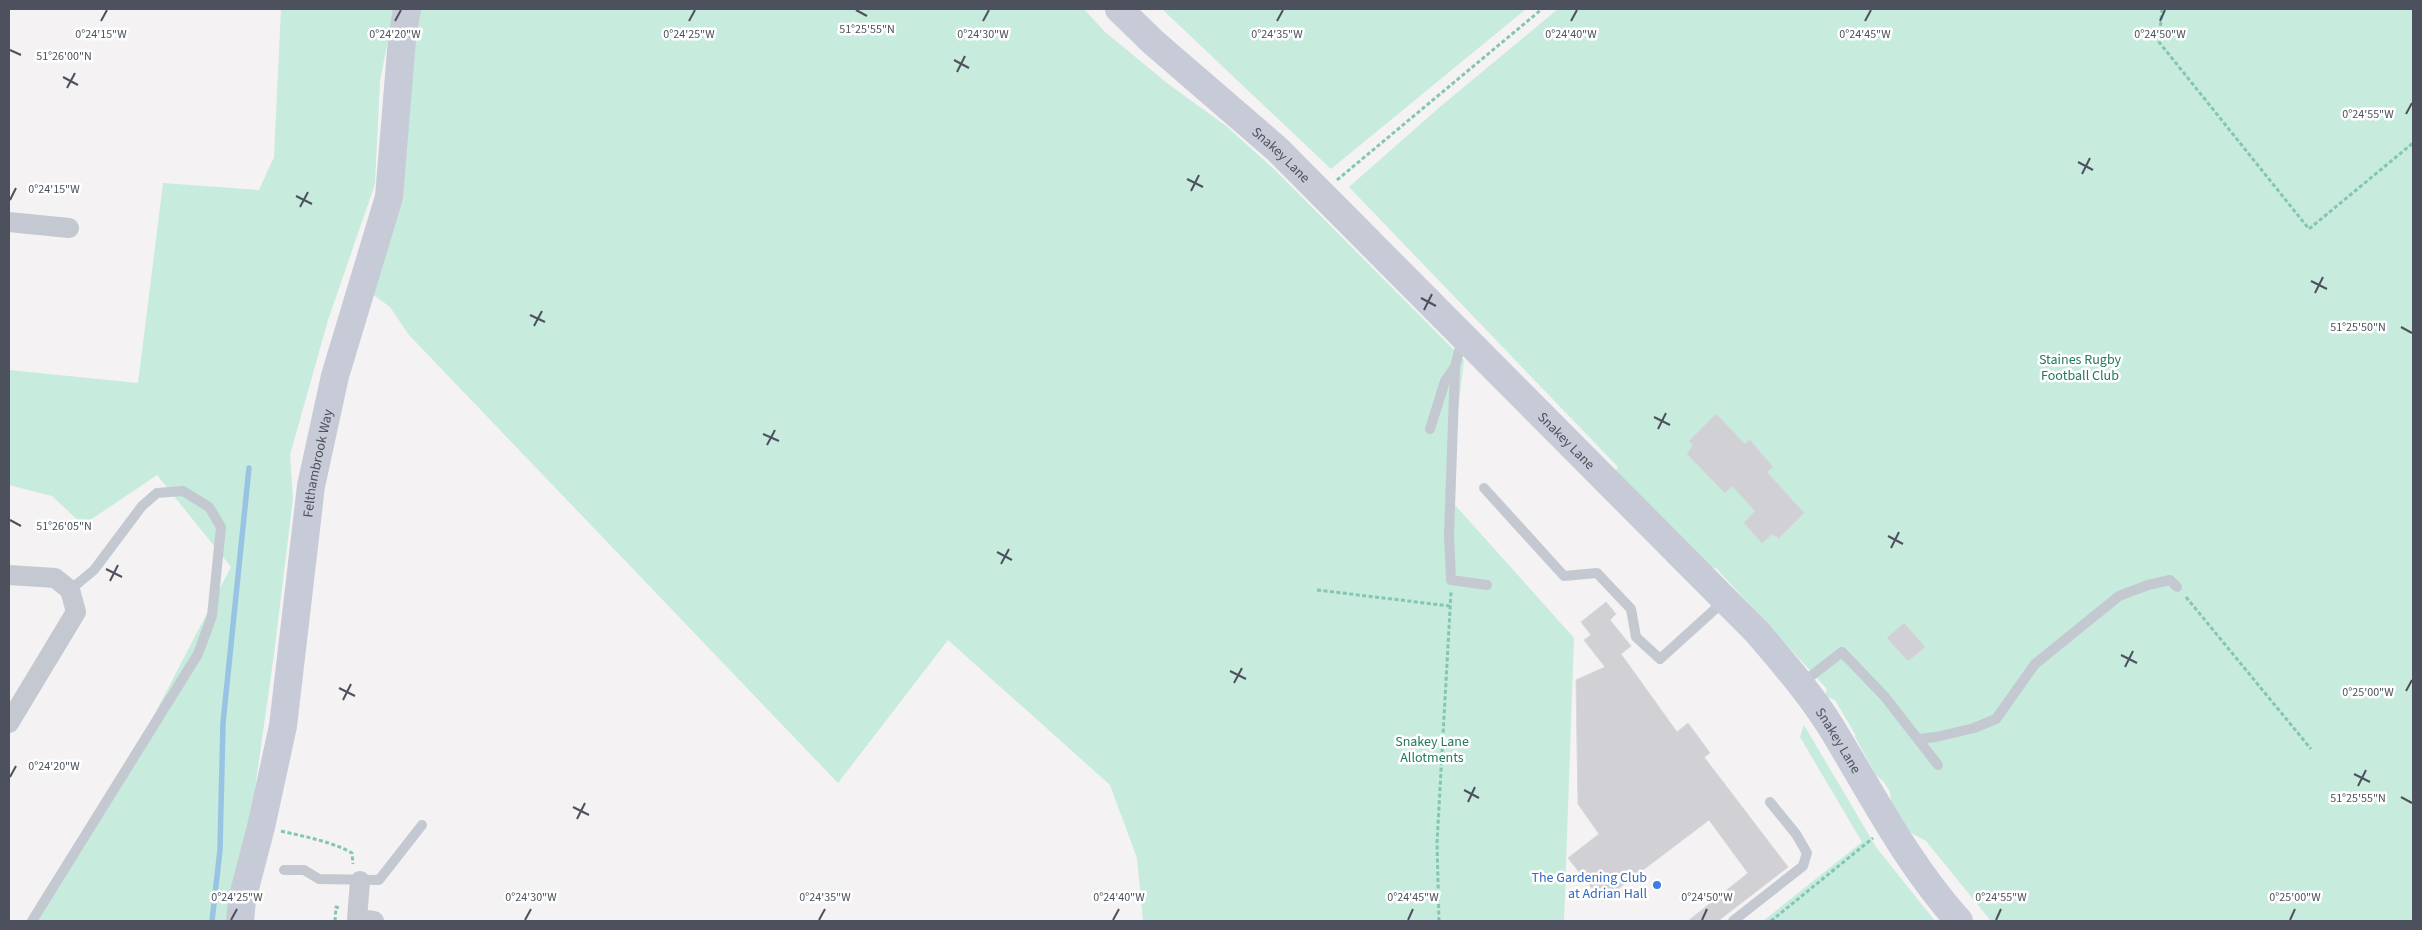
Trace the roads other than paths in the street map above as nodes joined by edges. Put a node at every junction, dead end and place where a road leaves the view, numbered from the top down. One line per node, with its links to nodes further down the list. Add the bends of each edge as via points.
1 (407, 9): 24 (street, Felthambrook Way, via 389,197 335,376 311,486 283,726 242,900)
2 (1119, 9): 5 (street, Snakey Lane, via 1278,150)
3 (9, 222): 4 (street)
4 (69, 228)
5 (1468, 340): 6 (lane, via 1459,351); 13 (street, Snakey Lane)
6 (1454, 367): 7 (lane, via 1444,382); 10 (lane, via 1449,534 1451,580)
7 (1430, 429)
8 (1484, 488): 13 (lane, via 1564,576 1597,573 1631,609 1636,637 1660,659)
9 (9, 575): 12 (street, via 55,578)
10 (1487, 585)
11 (2177, 587): 16 (lane, via 2170,580 2119,596 2035,664 1996,719 1974,728)
12 (70, 590): 15 (street, via 76,612); 23 (lane, via 94,570 142,506 157,494 183,491 209,507 222,526 212,616 198,654)
13 (1725, 600): 14 (street, Snakey Lane)
14 (1801, 684): 16 (lane, via 1842,652 1885,697); 26 (street, Snakey Lane, via 1830,725 1931,890)
15 (9, 722)
16 (1918, 739): 17 (lane)
17 (1938, 765)
18 (1770, 802): 25 (lane, via 1807,853 1804,866)
19 (422, 825): 21 (lane, via 380,880)
20 (284, 870): 21 (lane, via 304,870 318,879)
21 (356, 880): 22 (street)
22 (363, 920)
23 (32, 921)
24 (240, 921)
25 (1733, 921)
26 (1959, 921)

